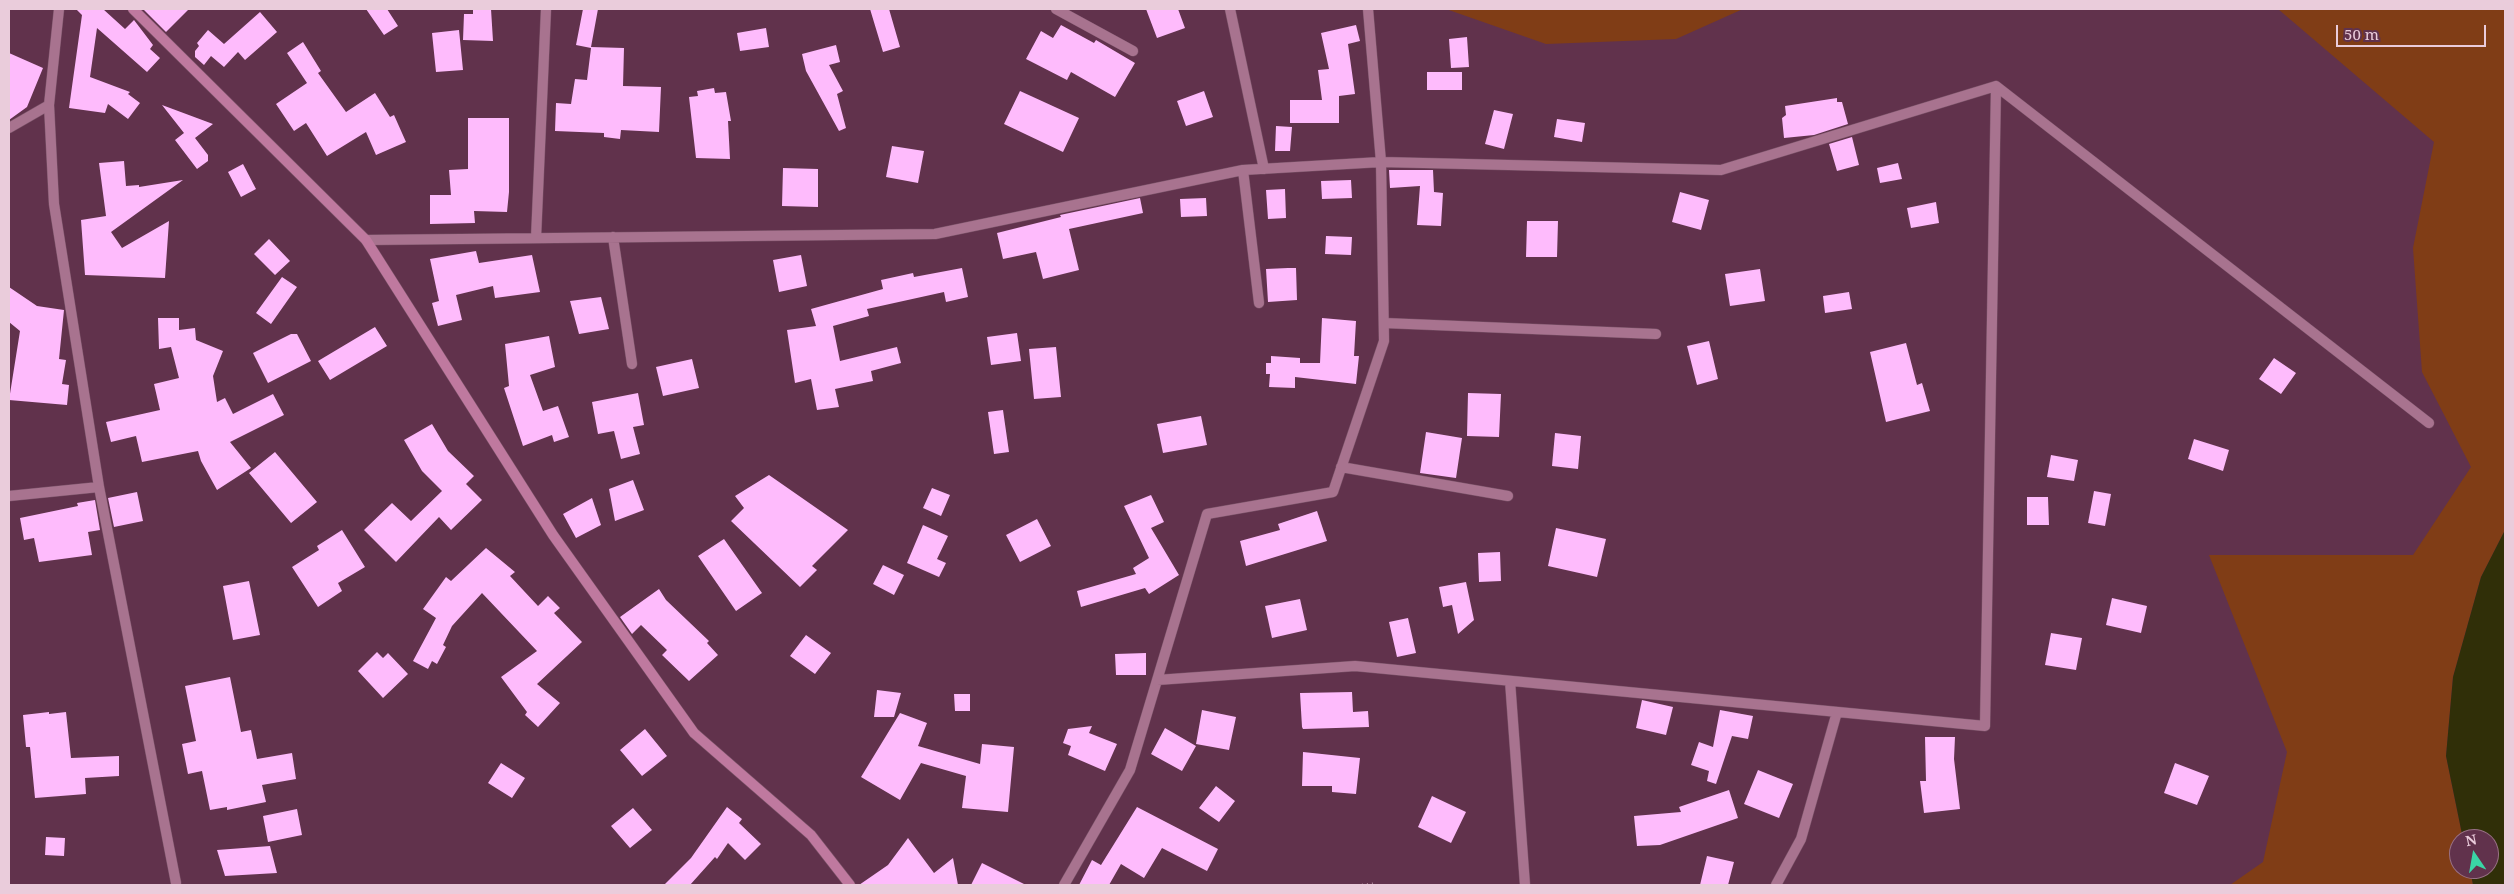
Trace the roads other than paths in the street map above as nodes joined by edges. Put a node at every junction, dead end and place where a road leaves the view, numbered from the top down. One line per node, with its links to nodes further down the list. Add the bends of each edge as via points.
1 (59, 9): 9 (street)
2 (133, 9): 16 (main road)
3 (546, 9): 15 (street)
4 (1056, 9): 7 (street)
5 (1230, 9): 12 (street)
6 (1368, 9): 11 (street)
7 (1133, 51)
8 (1996, 86): 11 (street, via 1721,170); 21 (street); 28 (street, via 1984,726)
9 (48, 105): 10 (street); 23 (street, via 54,204)
10 (9, 128)
11 (1382, 162): 12 (street); 18 (street)
12 (1264, 169): 13 (street)
13 (1243, 170): 14 (street, via 935,234); 17 (street)
14 (613, 237): 15 (street); 20 (street)
15 (536, 238): 16 (street)
16 (366, 240): 30 (main road, via 553,535 694,733 810,835)
17 (1259, 303)
18 (1384, 323): 19 (street); 22 (street, via 1384,341)
19 (1656, 334)
20 (632, 364)
21 (2429, 423)
22 (1342, 468): 25 (street); 26 (street, via 1333,492 1207,514)
23 (99, 487): 24 (street); 29 (street)
24 (9, 496)
25 (1508, 496)
26 (1157, 680): 27 (street, via 1355,666); 31 (street, via 1130,770)
27 (1510, 681): 28 (street); 32 (street)
28 (1837, 712): 33 (street, via 1801,839)
29 (176, 883)
30 (850, 885)
31 (1064, 885)
32 (1525, 885)
33 (1776, 885)

